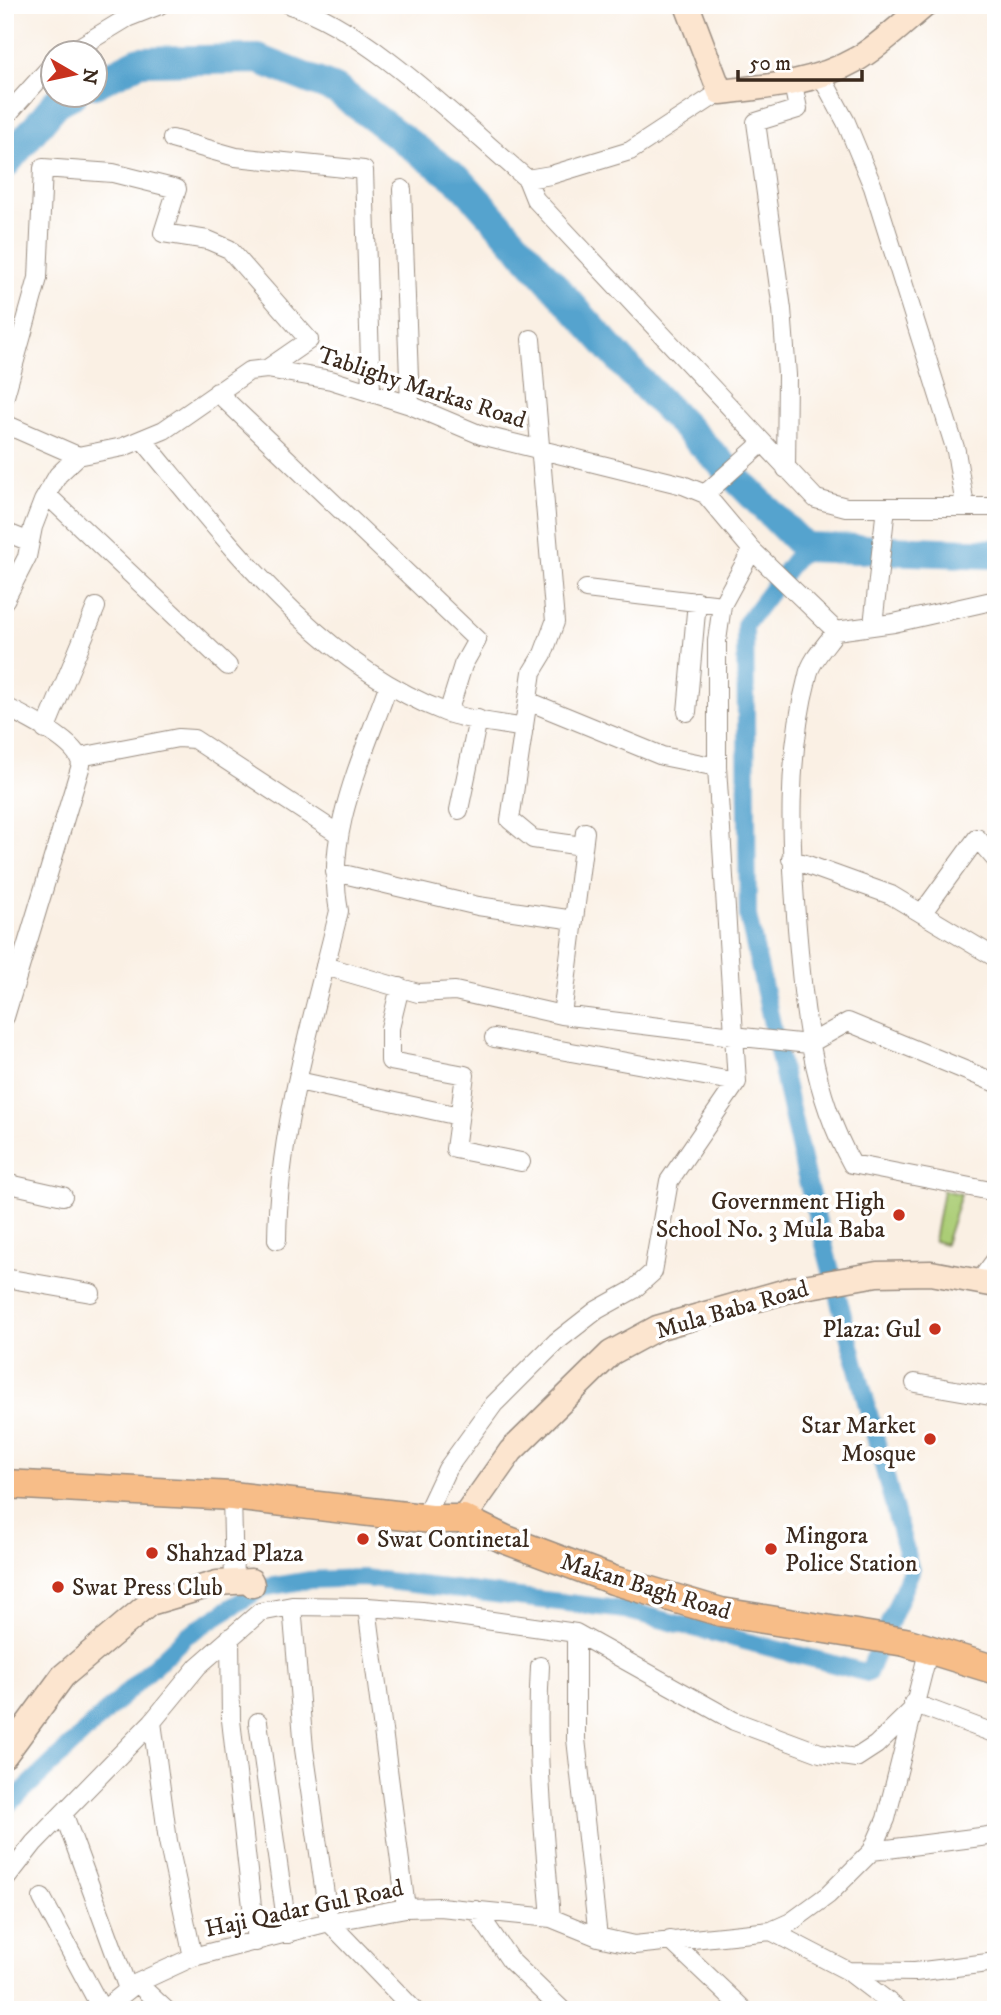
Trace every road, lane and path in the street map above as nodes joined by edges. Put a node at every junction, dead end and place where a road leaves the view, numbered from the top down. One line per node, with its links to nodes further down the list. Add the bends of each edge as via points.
1 (160, 5): 5 (street)
2 (290, 5): 12 (street, via 310,10 380,56)
3 (687, 5): 9 (street)
4 (925, 5): 6 (street, via 859,58)
5 (94, 38)
6 (820, 74): 8 (street); 28 (street, via 873,187 956,451)
7 (38, 78): 10 (street)
8 (793, 84): 9 (street); 25 (street, via 798,109 756,122 782,309)
9 (720, 92): 12 (street, via 630,150)
10 (8, 107)
11 (172, 139): 17 (street, via 236,157 364,170)
12 (527, 179): 22 (street, via 535,199)
13 (402, 188): 19 (street)
14 (531, 339): 23 (street)
15 (267, 369): 16 (street, Tablighy Markas Road, via 249,371); 17 (street, Tablighy Markas Road); 18 (street, via 309,340 229,249 208,240 163,233 177,188 113,173 43,168 38,278)
16 (217, 392): 21 (street, Tablighy Markas Road); 47 (street, via 477,640 463,665)
17 (371, 392): 19 (street, Tablighy Markas Road)
18 (5, 396)
19 (410, 405): 23 (street, Tablighy Markas Road, via 481,435)
20 (5, 424): 24 (street)
21 (143, 440): 24 (street, Tablighy Markas Road); 43 (street, via 226,539 317,633)
22 (761, 444): 25 (street); 26 (street)
23 (539, 450): 26 (street, Tablighy Markas Road); 44 (street, via 555,622 532,672)
24 (78, 456): 27 (street, via 58,475)
25 (786, 469): 30 (street, via 816,499)
26 (705, 494): 33 (street)
27 (47, 495): 32 (street); 42 (street)
28 (965, 506): 29 (street); 30 (street)
29 (996, 507)
30 (886, 512): 40 (street)
31 (5, 532): 32 (street)
32 (30, 542): 35 (street)
33 (752, 550): 38 (street); 41 (street)
34 (586, 589): 37 (street)
35 (5, 600)
36 (996, 600): 40 (street)
37 (697, 601): 38 (street); 46 (street)
38 (722, 605): 52 (street, via 717,641)
39 (96, 607): 50 (street)
40 (873, 621): 41 (street)
41 (836, 631): 55 (street, via 808,673 790,773)
42 (229, 666)
43 (388, 686): 47 (street); 54 (street)
44 (528, 701): 49 (street); 52 (street, via 662,756)
45 (5, 706): 50 (street)
46 (687, 712)
47 (448, 713): 48 (street)
48 (478, 719): 49 (street); 53 (street)
49 (524, 728): 59 (street, via 510,820 533,839 584,839)
50 (45, 730): 51 (street, via 69,742)
51 (80, 757): 54 (street, via 194,739 285,806); 64 (street, via 80,776)
52 (717, 767): 65 (street)
53 (459, 810)
54 (337, 833): 57 (street)
55 (791, 859): 58 (street, via 891,895); 67 (street)
56 (996, 860): 58 (street, via 977,838)
57 (335, 872): 59 (street, via 478,906); 61 (street, via 339,911)
58 (923, 912): 60 (street)
59 (574, 920): 63 (street)
60 (996, 958)
61 (326, 966): 62 (street); 68 (street)
62 (400, 987): 63 (street, via 418,993 455,991); 71 (street, via 390,1028 390,1061 464,1075)
63 (562, 1016): 65 (street)
64 (5, 1017)
65 (733, 1036): 67 (street); 69 (street)
66 (494, 1038): 69 (street)
67 (809, 1044): 70 (street, via 848,1022); 74 (street, via 835,1133 852,1164)
68 (298, 1081): 71 (street); 76 (street, via 277,1212)
69 (737, 1082): 86 (street, via 669,1181 653,1272 556,1342 494,1404 447,1469)
70 (996, 1083)
71 (459, 1116): 72 (street, via 455,1149)
72 (521, 1162)
73 (5, 1183): 75 (street)
74 (996, 1192)
75 (63, 1196)
76 (277, 1240)
77 (996, 1259): 79 (street)
78 (5, 1278): 80 (street)
79 (988, 1283): 85 (street, Mula Baba Road, via 931,1273 877,1274 793,1289 657,1328 611,1353 511,1451)
80 (91, 1293)
81 (915, 1383): 82 (street)
82 (996, 1398)
83 (5, 1486): 84 (main road, Makan Bagh Road)
84 (232, 1497): 86 (main road, Makan Bagh Road); 87 (street)
85 (463, 1519): 86 (main road, Makan Bagh Road); 92 (main road, Makan Bagh Road, via 613,1580 721,1612)
86 (424, 1520)
87 (251, 1596): 88 (street); 91 (street); 99 (street, via 150,1603 63,1676)
88 (292, 1606): 89 (street); 108 (street, via 304,1749)
89 (367, 1607): 90 (street); 105 (street)
90 (576, 1633): 95 (street, via 734,1721 820,1753 856,1758 876,1745); 111 (street, via 576,1739)
91 (230, 1637): 96 (street, via 198,1666); 113 (street, via 231,1720)
92 (917, 1645): 94 (main road, Makan Bagh Road); 95 (street, Haji Qadar Gul Road)
93 (540, 1666): 107 (street, via 541,1797)
94 (996, 1670)
95 (912, 1707): 98 (street); 102 (street, Haji Qadar Gul Road, via 886,1819)
96 (152, 1722): 100 (street); 114 (street, via 168,1840)
97 (258, 1722): 110 (street)
98 (996, 1734)
99 (5, 1755)
100 (64, 1815): 103 (street); 117 (street)
101 (996, 1835): 102 (street)
102 (872, 1851): 109 (street, Haji Qadar Gul Road, via 828,1895)
103 (5, 1880)
104 (42, 1898): 118 (street)
105 (407, 1908): 106 (street, Haji Qadar Gul Road); 108 (street, Haji Qadar Gul Road)
106 (476, 1910): 107 (street, Haji Qadar Gul Road); 121 (street, via 510,1960)
107 (551, 1918): 111 (street, Haji Qadar Gul Road)
108 (330, 1923): 110 (street, Haji Qadar Gul Road); 120 (street)
109 (771, 1931): 112 (street, Haji Qadar Gul Road); 116 (street)
110 (288, 1934): 113 (street, Haji Qadar Gul Road)
111 (598, 1937): 112 (street, Haji Qadar Gul Road, via 634,1945)
112 (670, 1940): 122 (street)
113 (256, 1942): 114 (street, Haji Qadar Gul Road)
114 (193, 1957): 117 (street, Haji Qadar Gul Road)
115 (996, 1962): 116 (street, via 915,1972)
116 (848, 1971): 123 (street)
117 (132, 1986): 118 (street, Haji Qadar Gul Road); 119 (street)
118 (102, 2010)
119 (166, 2010)
120 (414, 2010)
121 (562, 2010)
122 (744, 2010)
123 (899, 2010)

